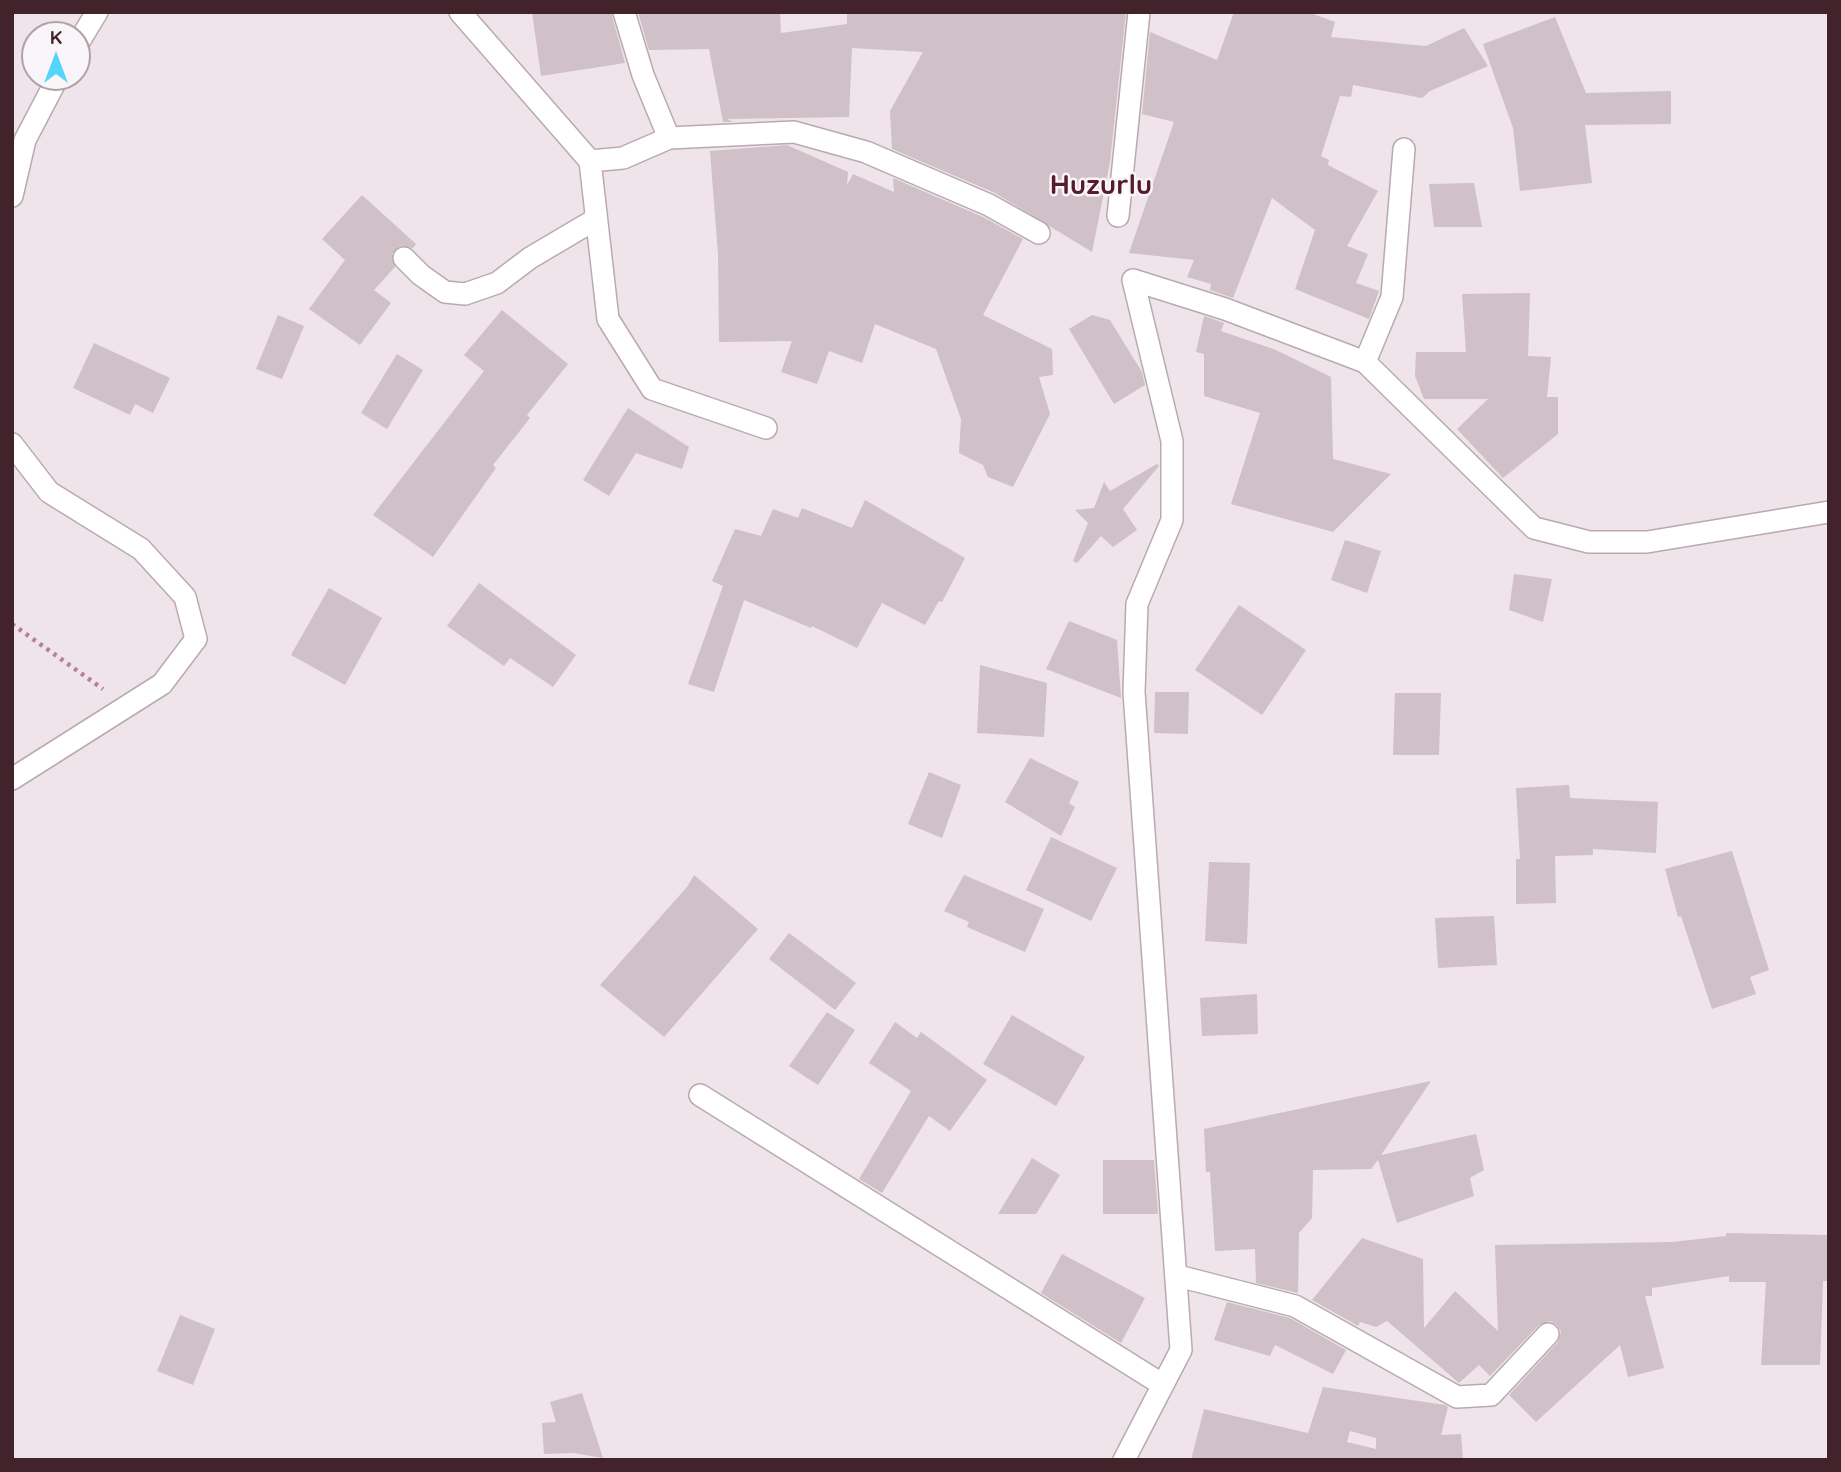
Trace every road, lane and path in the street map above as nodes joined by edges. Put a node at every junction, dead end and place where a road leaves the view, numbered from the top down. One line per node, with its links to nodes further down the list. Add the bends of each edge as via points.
1 (460, 12): 7 (street)
2 (624, 12): 5 (street)
3 (1139, 12): 9 (street)
4 (51, 91): 8 (street, via 25,140)
5 (669, 138): 7 (street, via 623,158); 11 (street, via 794,132 866,152 989,205)
6 (1404, 149): 13 (street, via 1392,297)
7 (590, 161): 10 (street)
8 (12, 196)
9 (1118, 216)
10 (596, 219): 12 (street, via 497,283 465,294 445,292); 14 (street, via 608,319 652,389)
11 (1039, 233)
12 (404, 258)
13 (1365, 362): 16 (street, via 1534,528 1589,542 1647,542); 21 (street, via 1225,309 1133,281 1172,441 1172,520 1137,604 1134,692)
14 (766, 428)
15 (12, 444): 18 (street, via 49,492 141,549 185,597 196,639 162,684)
16 (1829, 512)
17 (12, 624): 18 (path)
18 (127, 706): 19 (street)
19 (12, 779)
20 (700, 1096): 23 (street)
21 (1178, 1276): 22 (street, via 1295,1306 1457,1397 1491,1395); 23 (street, via 1181,1350)
22 (1548, 1334)
23 (1163, 1385): 24 (street)
24 (1124, 1460)

